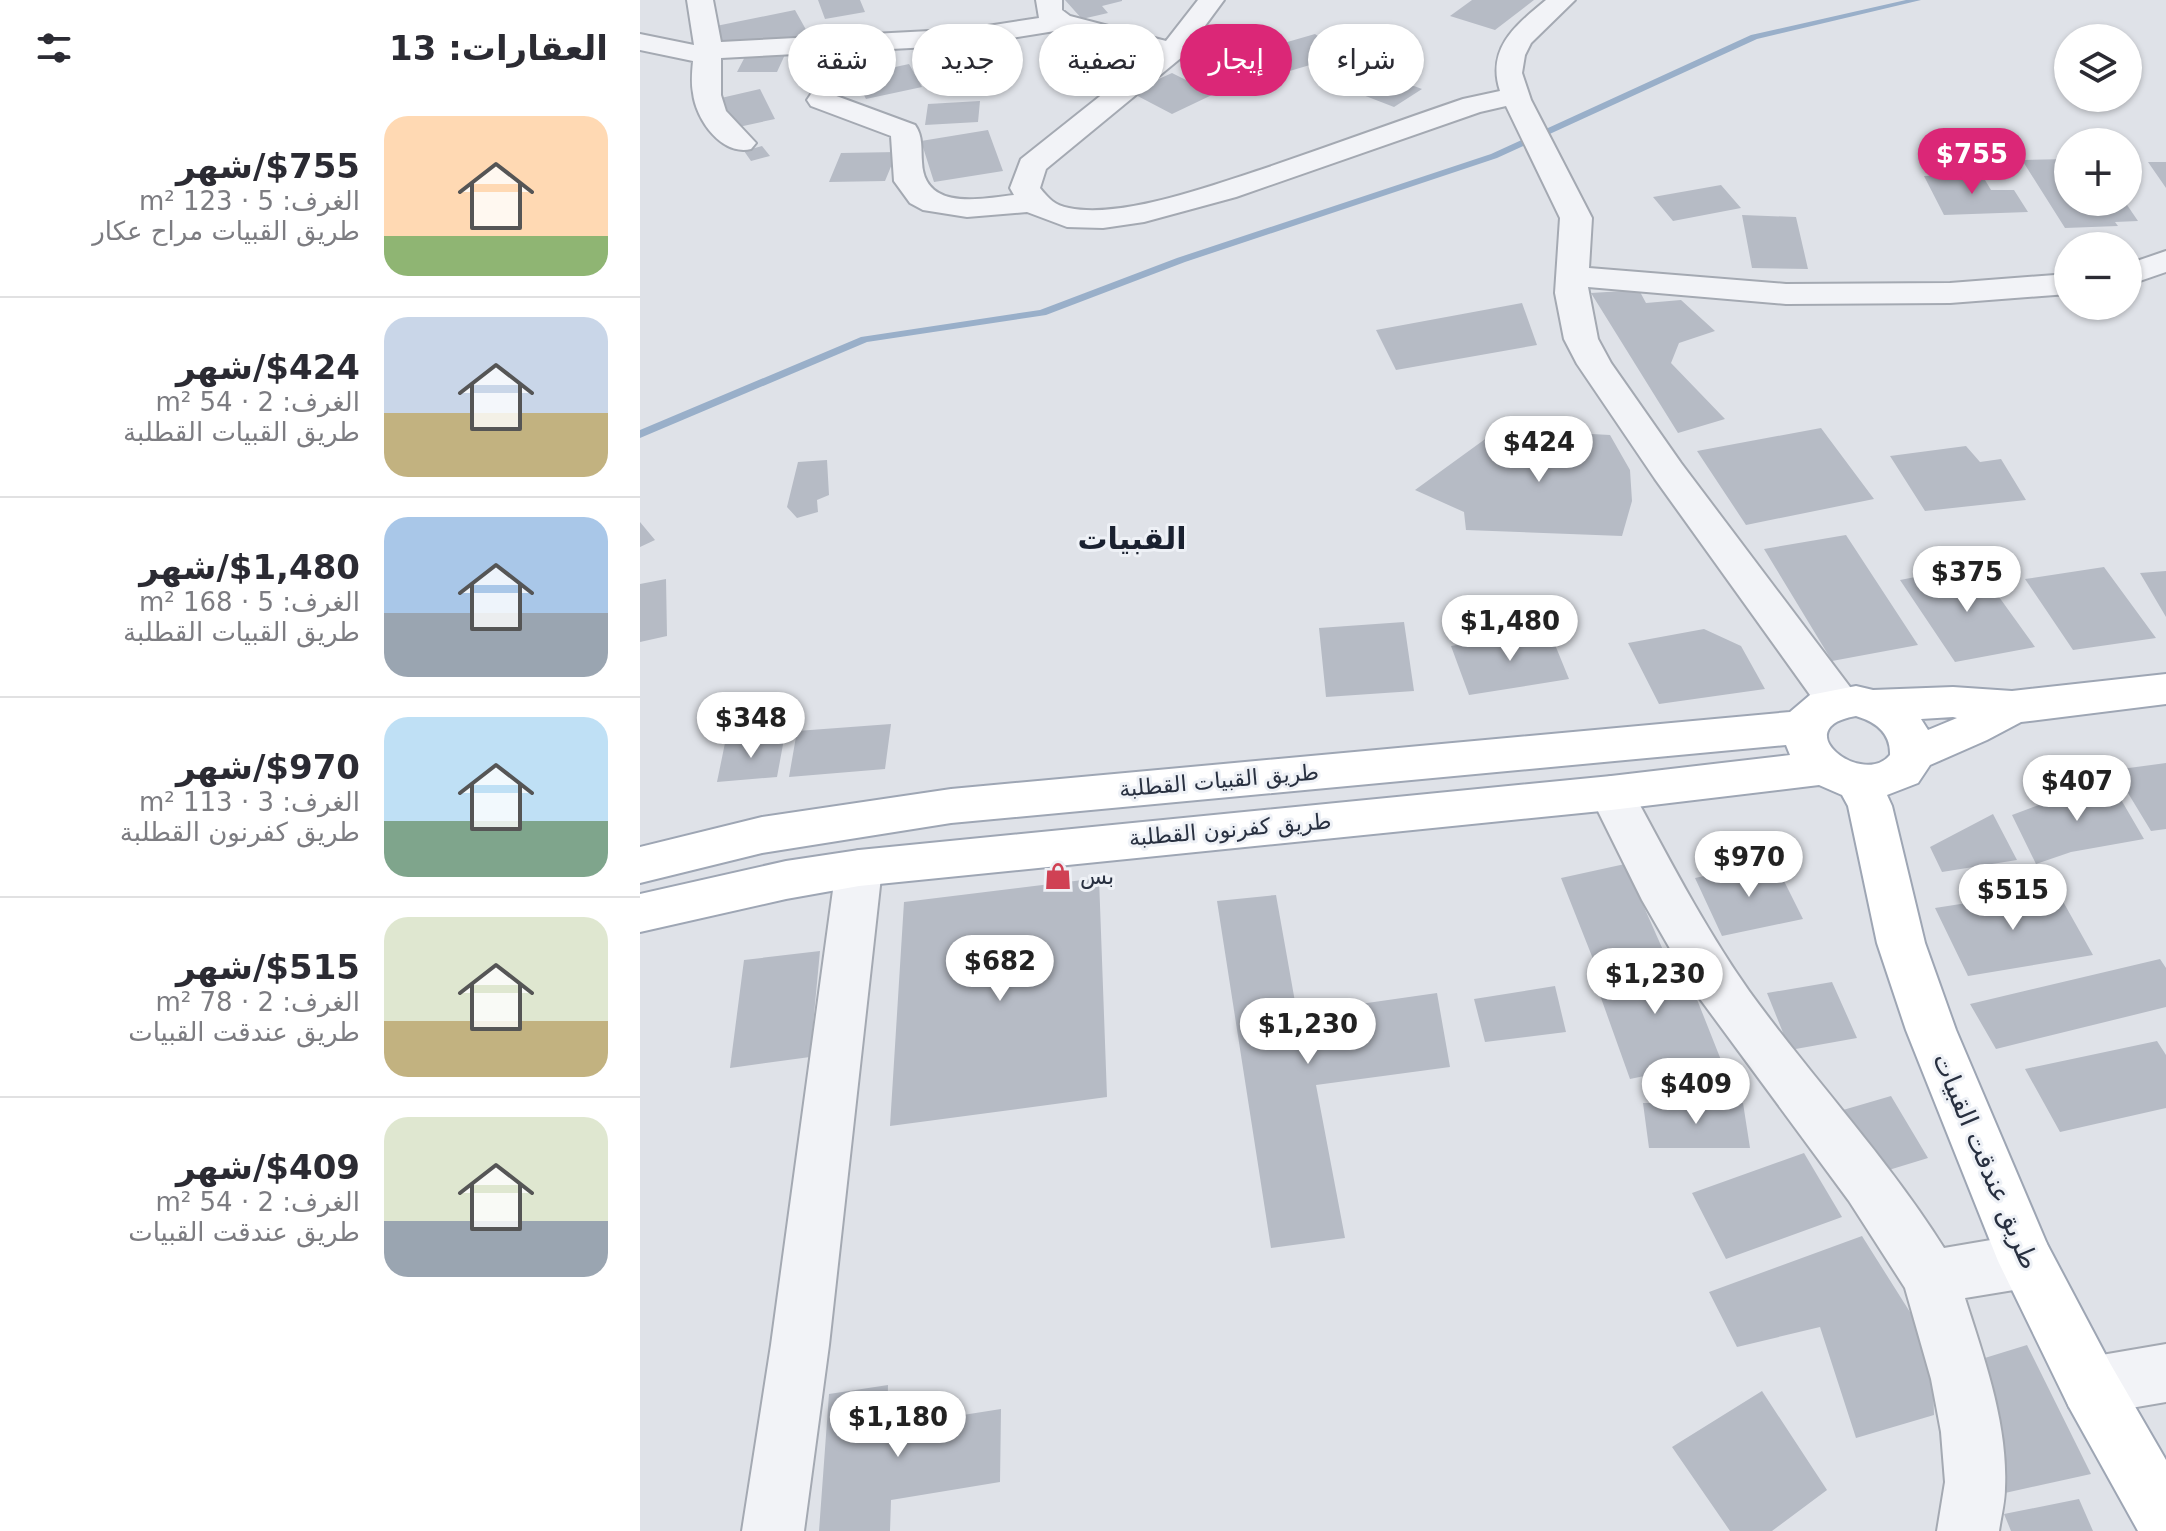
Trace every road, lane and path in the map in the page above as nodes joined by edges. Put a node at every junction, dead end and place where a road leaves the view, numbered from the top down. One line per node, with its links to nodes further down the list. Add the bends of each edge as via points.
1 (700, 0): 7 (street, via 707,18)
2 (1211, 0): 6 (street)
3 (1562, 0): 8 (street, via 1531,26 1511,55 1508,73)
4 (1055, 11): 6 (street); 7 (street, via 968,37)
5 (640, 42): 7 (street)
6 (1172, 51): 11 (street, via 1032,165 1025,188)
7 (708, 54): 10 (street, via 704,96 722,129)
8 (1516, 98): 11 (street, via 1473,105 1154,211 1075,218 1044,211); 14 (street, via 1574,213)
9 (821, 100): 11 (street, via 905,131 909,179 925,200 962,207)
10 (741, 143)
11 (1031, 202)
12 (2166, 261): 13 (street)
13 (2142, 270)
14 (1572, 276): 15 (street, via 1786,294 1950,293); 17 (street, via 1573,310 1588,354 1685,495)
15 (2054, 285)
16 (2166, 689): 18 (main road)
17 (1856, 704): 18 (main road); 19 (main road, via 1822,706); 20 (main road, via 1904,726)
18 (2012, 707): 20 (main road)
19 (1803, 727): 21 (main road, via 1810,755); 23 (main road, طريق القبيات القطلبة, via 951,806 762,835)
20 (1913, 754): 21 (main road, via 1895,777 1877,782)
21 (1840, 775): 22 (main road, طريق كفرنون القطلبة); 26 (main road, طريق عندقت القبيات, via 1870,806 1898,930 1931,1030)
22 (1611, 793): 24 (main road, طريق كفرنون القطلبة); 27 (street, via 1685,935 1752,1034 1901,1226)
23 (640, 865)
24 (859, 868): 25 (main road, طريق كفرنون القطلبة); 31 (street)
25 (640, 913)
26 (2026, 1261): 27 (street); 29 (main road, طريق عندقت القبيات)
27 (1930, 1277): 32 (street, via 1974,1448)
28 (2166, 1373): 29 (street)
29 (2090, 1386): 30 (main road, طريق عندقت القبيات)
30 (2166, 1520)
31 (773, 1531)
32 (1968, 1531)

